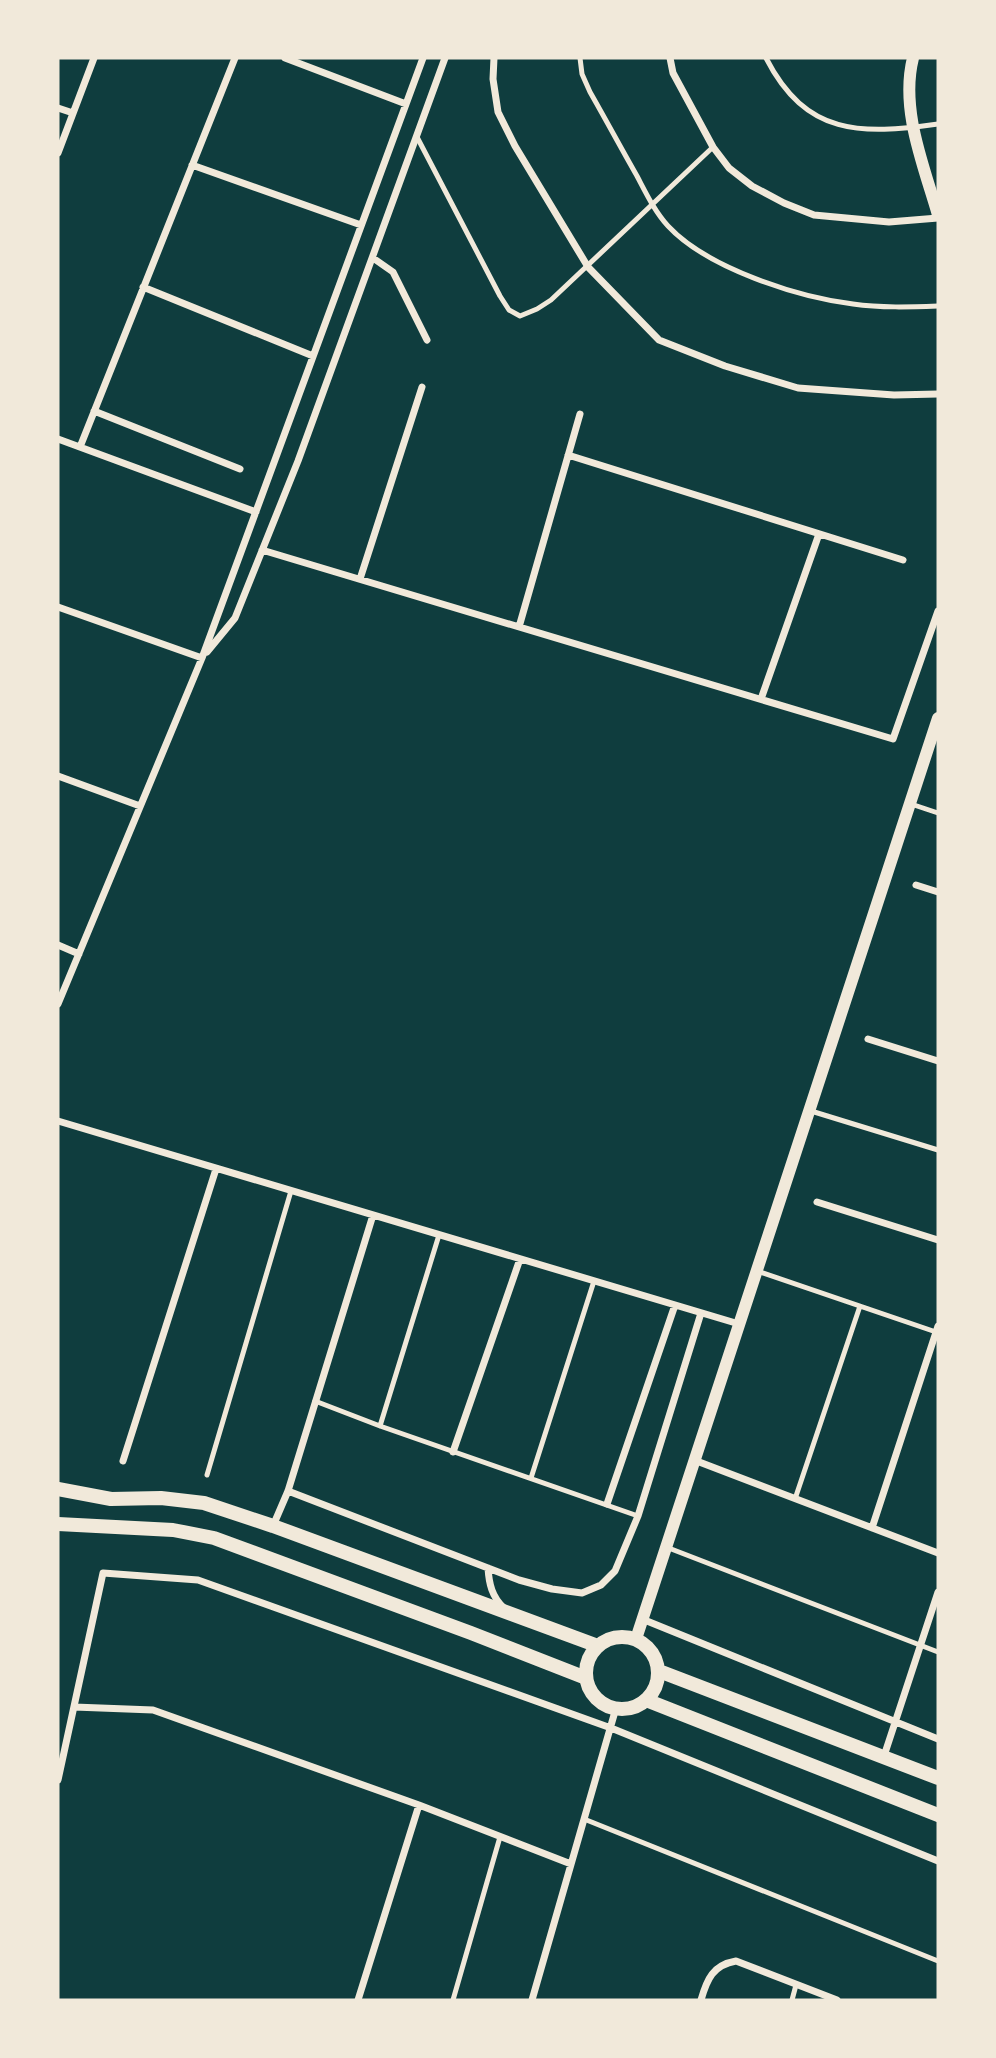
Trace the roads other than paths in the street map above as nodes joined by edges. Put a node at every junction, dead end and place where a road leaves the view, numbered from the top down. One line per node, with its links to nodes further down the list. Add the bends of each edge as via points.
1 (94, 58): 13 (street)
2 (235, 58): 19 (street)
3 (285, 58): 11 (street)
4 (423, 58): 11 (street)
5 (445, 58): 16 (street)
6 (494, 58): 24 (street, via 495,96 502,120)
7 (580, 58): 20 (lane, via 590,92)
8 (670, 58): 17 (street)
9 (766, 58): 15 (lane, via 790,94 837,126 872,131)
10 (913, 58): 15 (street, via 909,74)
11 (406, 104): 22 (street)
12 (58, 108): 13 (street)
13 (73, 113): 18 (street)
14 (938, 124): 15 (lane)
15 (913, 127): 21 (street)
16 (417, 137): 23 (street); 24 (lane, via 509,310 520,316 537,309)
17 (713, 147): 20 (lane); 21 (street, via 729,168 752,186 814,215 888,222)
18 (58, 153)
19 (192, 165): 22 (street); 25 (street)
20 (653, 205): 24 (lane); 26 (lane, via 691,246 761,280 853,304)
21 (938, 217)
22 (361, 225): 28 (street)
23 (373, 258): 27 (street, via 393,272); 39 (street)
24 (588, 267): 30 (street, via 659,340 724,366 798,388)
25 (143, 287): 28 (street); 31 (street)
26 (938, 306)
27 (427, 340)
28 (313, 356): 37 (street)
29 (422, 387): 41 (street)
30 (938, 394)
31 (94, 411): 34 (street); 36 (street)
32 (580, 414): 35 (street)
33 (58, 439): 34 (street)
34 (80, 447): 37 (street)
35 (568, 455): 38 (street); 44 (street)
36 (240, 469)
37 (256, 512): 45 (street)
38 (819, 534): 40 (street); 46 (street)
39 (262, 550): 41 (street); 45 (street, via 235,618)
40 (903, 561)
41 (360, 579): 44 (street)
42 (58, 607): 45 (street)
43 (938, 611): 46 (street, via 893,738)
44 (519, 627): 46 (street)
45 (202, 658): 50 (street)
46 (761, 699)
47 (938, 718): 49 (street)
48 (58, 776): 50 (street)
49 (910, 804): 51 (lane); 59 (street)
50 (140, 806): 55 (street)
51 (938, 813)
52 (916, 885): 53 (street)
53 (938, 892)
54 (58, 945): 55 (street)
55 (79, 954): 56 (street)
56 (58, 1004)
57 (868, 1039): 58 (street)
58 (938, 1061)
59 (810, 1110): 61 (lane); 69 (street)
60 (58, 1121): 62 (street)
61 (938, 1150)
62 (216, 1169): 63 (street); 80 (street)
63 (291, 1191): 65 (street); 81 (lane)
64 (817, 1202): 67 (street)
65 (373, 1215): 66 (street); 76 (street)
66 (439, 1235): 68 (street); 77 (lane)
67 (938, 1240)
68 (520, 1259): 70 (street); 78 (street)
69 (757, 1271): 72 (lane); 74 (street)
70 (594, 1281): 71 (street); 82 (lane)
71 (675, 1305): 73 (street); 86 (street)
72 (860, 1306): 75 (lane); 85 (lane)
73 (701, 1313): 74 (street); 87 (street)
74 (739, 1324): 79 (street)
75 (937, 1329): 90 (street)
76 (315, 1401): 77 (lane); 84 (street)
77 (380, 1426): 78 (lane)
78 (453, 1451): 82 (lane)
79 (694, 1460): 85 (street); 91 (street)
80 (123, 1461)
81 (207, 1475)
82 (531, 1478): 86 (lane)
83 (58, 1489): 89 (main road, via 111,1499 204,1503)
84 (288, 1490): 89 (street); 93 (street)
85 (795, 1499): 90 (street)
86 (607, 1504): 87 (lane)
87 (638, 1516): 93 (street, via 615,1571 582,1593 552,1590)
88 (58, 1524): 102 (main road, via 173,1530 214,1538)
89 (273, 1526): 95 (main road)
90 (872, 1528): 92 (street)
91 (666, 1547): 96 (street); 98 (lane)
92 (938, 1553)
93 (488, 1568): 95 (street, via 493,1594)
94 (938, 1592): 98 (street)
95 (511, 1613): 99 (main road)
96 (642, 1619): 97 (street); 106 (street)
97 (636, 1639): 99 (main road, via 619,1636); 101 (main road, via 651,1649)
98 (921, 1645): 100 (lane); 106 (street)
99 (598, 1646): 102 (main road, via 590,1655)
100 (938, 1653)
101 (659, 1671): 103 (main road); 109 (main road)
102 (586, 1678): 105 (main road, via 597,1698)
103 (646, 1700): 105 (main road, via 627,1709); 113 (main road)
104 (74, 1707): 107 (street, via 103,1573 198,1580); 111 (street); 112 (street, via 153,1710)
105 (616, 1708): 107 (street)
106 (895, 1722): 108 (street); 109 (street)
107 (611, 1728): 114 (street); 116 (street)
108 (938, 1739)
109 (884, 1756): 110 (main road)
110 (938, 1778)
111 (58, 1780)
112 (419, 1805): 115 (street); 120 (street)
113 (938, 1815)
114 (584, 1818): 117 (street); 118 (lane)
115 (500, 1837): 117 (street); 121 (lane)
116 (938, 1861)
117 (571, 1864): 122 (street)
118 (938, 1961)
119 (796, 1984): 123 (street, via 736,1961 712,1972); 124 (lane); 125 (street)
120 (358, 2000)
121 (453, 2000)
122 (532, 2000)
123 (701, 2000)
124 (792, 2000)
125 (837, 2000)

